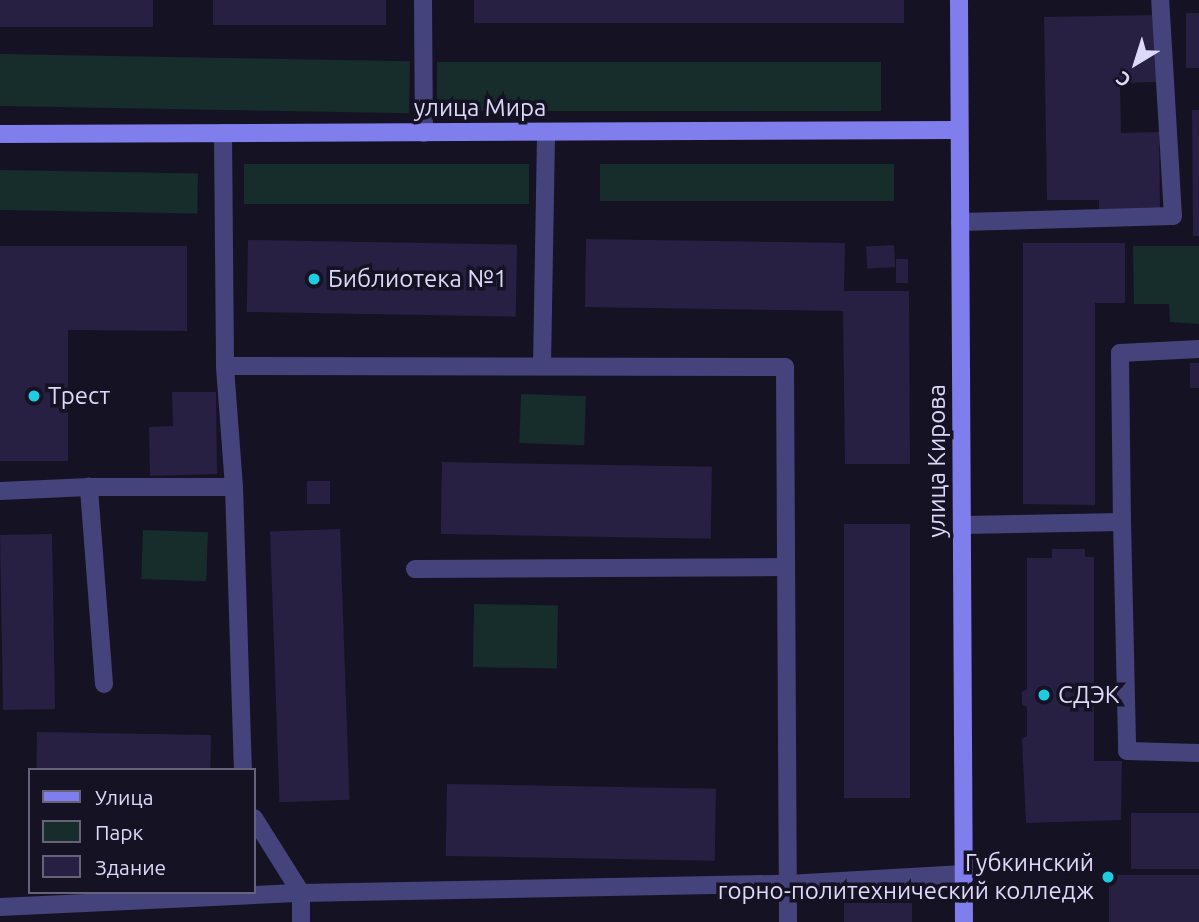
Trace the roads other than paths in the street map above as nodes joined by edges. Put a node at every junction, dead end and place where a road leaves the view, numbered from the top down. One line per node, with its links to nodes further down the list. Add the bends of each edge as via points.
1 (423, 0): 5 (street)
2 (959, 0): 4 (street, улица Кирова)
3 (1160, 0): 9 (street, via 1173,216)
4 (959, 130): 6 (street, улица Мира); 9 (street, улица Кирова)
5 (424, 132): 6 (street, улица Мира); 7 (street, улица Мира)
6 (545, 132): 12 (street)
7 (223, 133): 8 (street, улица Мира); 11 (street)
8 (0, 134)
9 (960, 222): 17 (street, улица Кирова)
10 (1199, 349): 16 (street, via 1120,353)
11 (225, 366): 12 (street); 14 (street)
12 (542, 366): 18 (street, via 785,368)
13 (89, 487): 14 (street); 15 (street); 20 (street)
14 (233, 487): 22 (street)
15 (0, 491)
16 (1122, 523): 17 (street); 21 (street, via 1127,751)
17 (961, 525): 24 (street, улица Кирова)
18 (784, 567): 19 (street); 25 (street)
19 (415, 569)
20 (104, 684)
21 (1199, 752)
22 (243, 768)
23 (256, 821): 26 (street)
24 (964, 874): 25 (street); 30 (street, улица Кирова)
25 (788, 884): 26 (street); 29 (street)
26 (301, 894): 27 (street); 28 (street)
27 (0, 907)
28 (301, 922)
29 (788, 922)
30 (964, 922)

